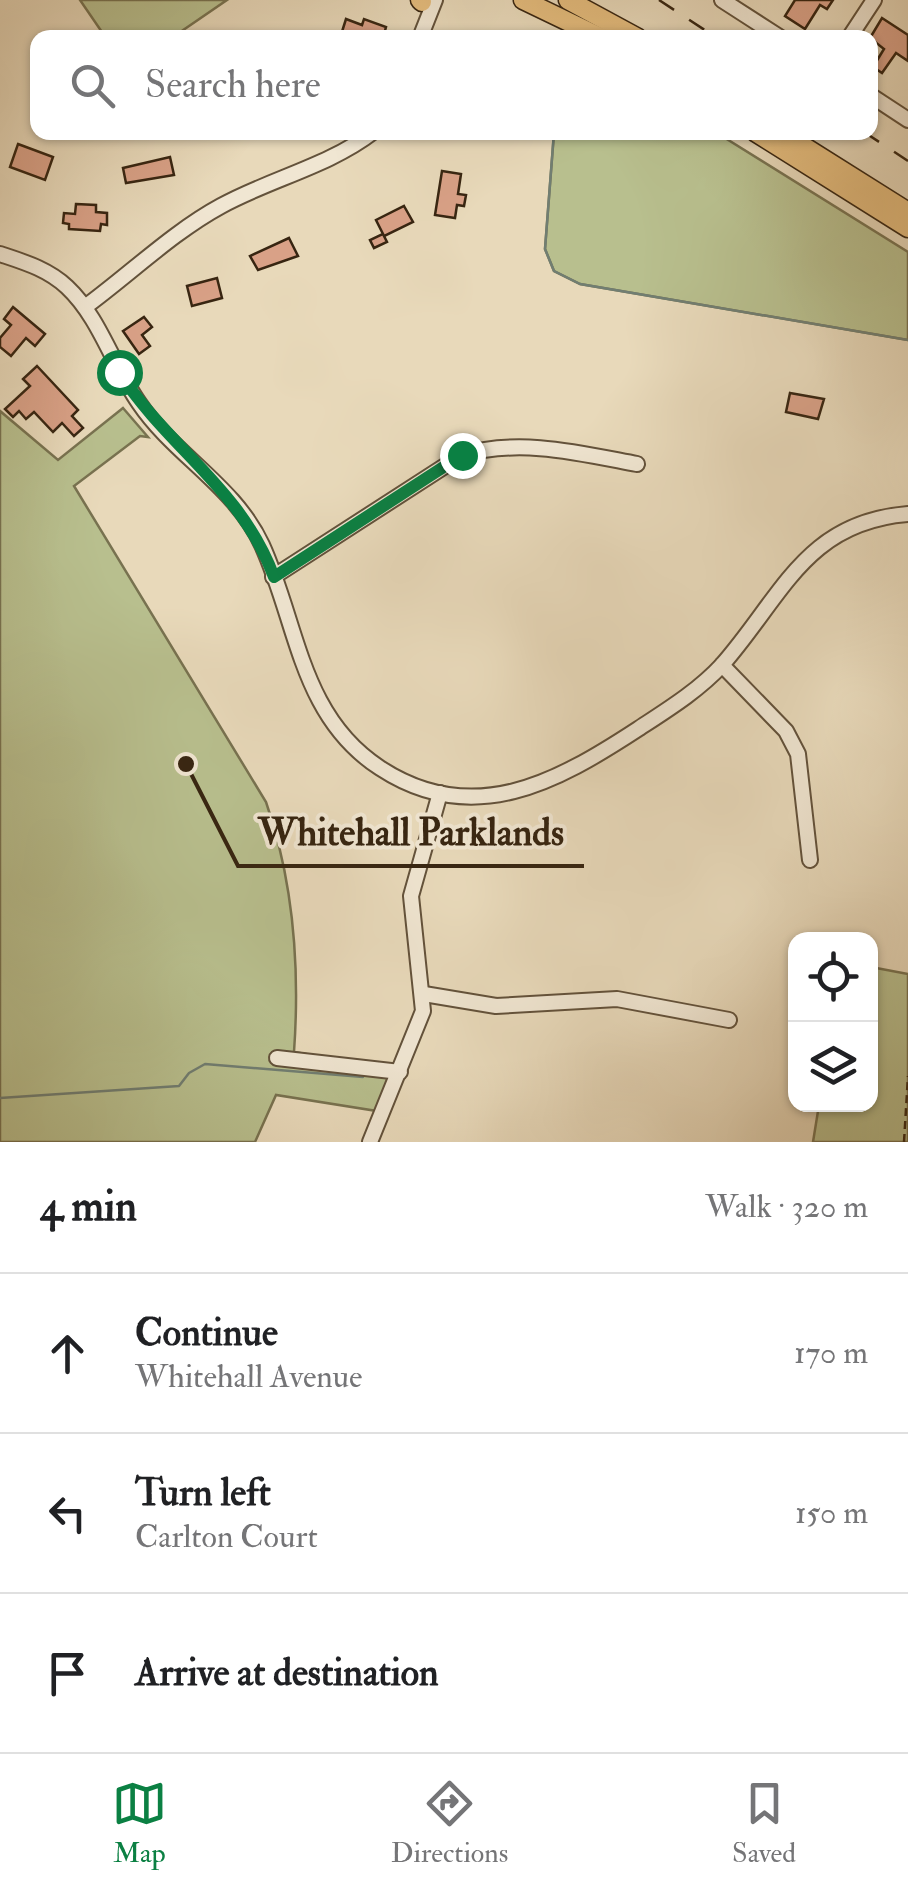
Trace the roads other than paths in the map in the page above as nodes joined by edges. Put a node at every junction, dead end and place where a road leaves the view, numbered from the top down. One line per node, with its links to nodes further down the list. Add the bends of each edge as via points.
1 (425, 0): 6 (street)
2 (523, 0): 7 (main road)
3 (568, 0): 8 (main road)
4 (874, 0): 10 (street)
5 (730, 2): 9 (street)
6 (420, 30)
7 (585, 30)
8 (623, 30)
9 (770, 30)
10 (854, 30)
11 (878, 100): 12 (street)
12 (908, 120)
13 (362, 140): 19 (street, via 215,209)
14 (767, 140): 17 (main road)
15 (794, 140): 16 (main road)
16 (908, 212)
17 (908, 228)
18 (0, 254): 19 (street, via 56,278)
19 (85, 307): 22 (street, via 141,406 248,520)
20 (637, 464): 22 (street, via 526,446 462,455)
21 (908, 514): 23 (street, via 853,524 829,538 786,579)
22 (274, 577): 24 (street, via 324,712 380,768)
23 (722, 665): 24 (street, via 678,702 549,783 517,793); 25 (street, via 786,731 798,754)
24 (440, 793): 26 (street, via 411,896)
25 (810, 860)
26 (424, 994): 27 (street, via 496,1006 617,999); 29 (street, via 419,1029)
27 (729, 1020)
28 (277, 1058): 29 (street)
29 (400, 1072): 30 (street)
30 (370, 1142)

